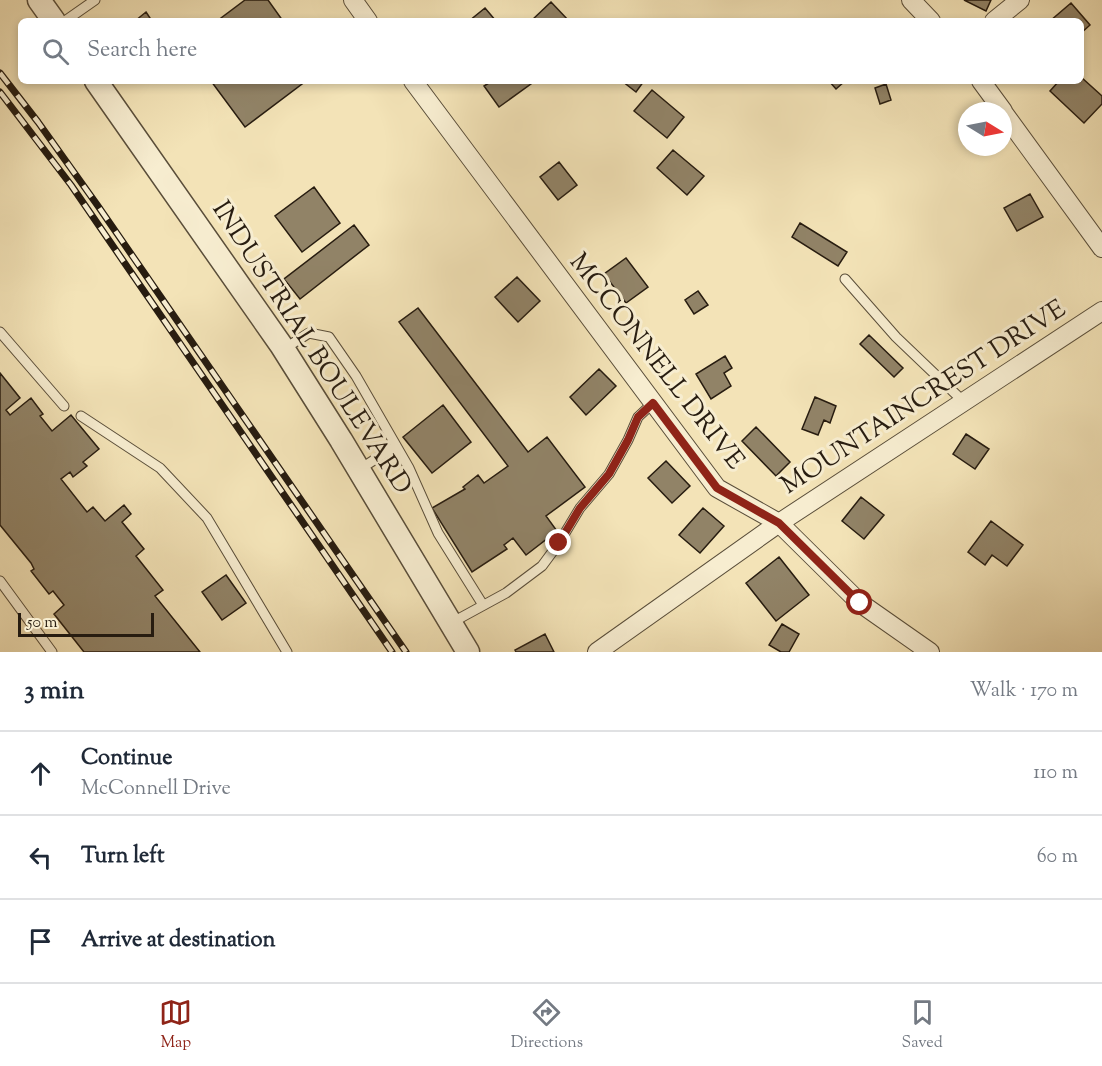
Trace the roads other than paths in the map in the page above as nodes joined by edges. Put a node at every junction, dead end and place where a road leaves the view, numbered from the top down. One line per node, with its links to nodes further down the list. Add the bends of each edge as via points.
1 (39, 0): 6 (street)
2 (95, 0): 7 (lane)
3 (352, 0): 8 (street)
4 (911, 0): 9 (street)
5 (1020, 0): 10 (street)
6 (52, 18)
7 (69, 18)
8 (366, 18)
9 (928, 18)
10 (998, 18)
11 (98, 84): 20 (street, INDUSTRIAL BOULEVARD)
12 (415, 84): 22 (street, MCCONNELL DRIVE)
13 (983, 84): 14 (street)
14 (996, 102)
15 (1012, 123): 16 (street)
16 (1102, 248)
17 (845, 279): 21 (lane, via 896,337)
18 (1102, 312): 21 (street, MOUNTAINCREST DRIVE)
19 (0, 332): 23 (lane)
20 (284, 349): 25 (lane, via 309,333 329,337); 26 (street, INDUSTRIAL BOULEVARD)
21 (964, 402): 27 (street, MOUNTAINCREST DRIVE)
22 (653, 403): 27 (street, MCCONNELL DRIVE, via 717,488); 29 (lane, via 638,417 609,474 580,508 542,566)
23 (64, 406)
24 (81, 416): 32 (lane, via 160,468 207,518)
25 (396, 446): 26 (lane); 29 (lane, via 438,533)
26 (359, 470): 30 (street, INDUSTRIAL BOULEVARD)
27 (779, 523): 34 (street, MOUNTAINCREST DRIVE); 35 (street, MCCONNELL DRIVE, via 860,603)
28 (0, 581): 31 (lane)
29 (483, 605): 30 (lane)
30 (451, 623): 33 (street, INDUSTRIAL BOULEVARD)
31 (52, 652)
32 (287, 652)
33 (468, 652)
34 (597, 652)
35 (930, 652)

